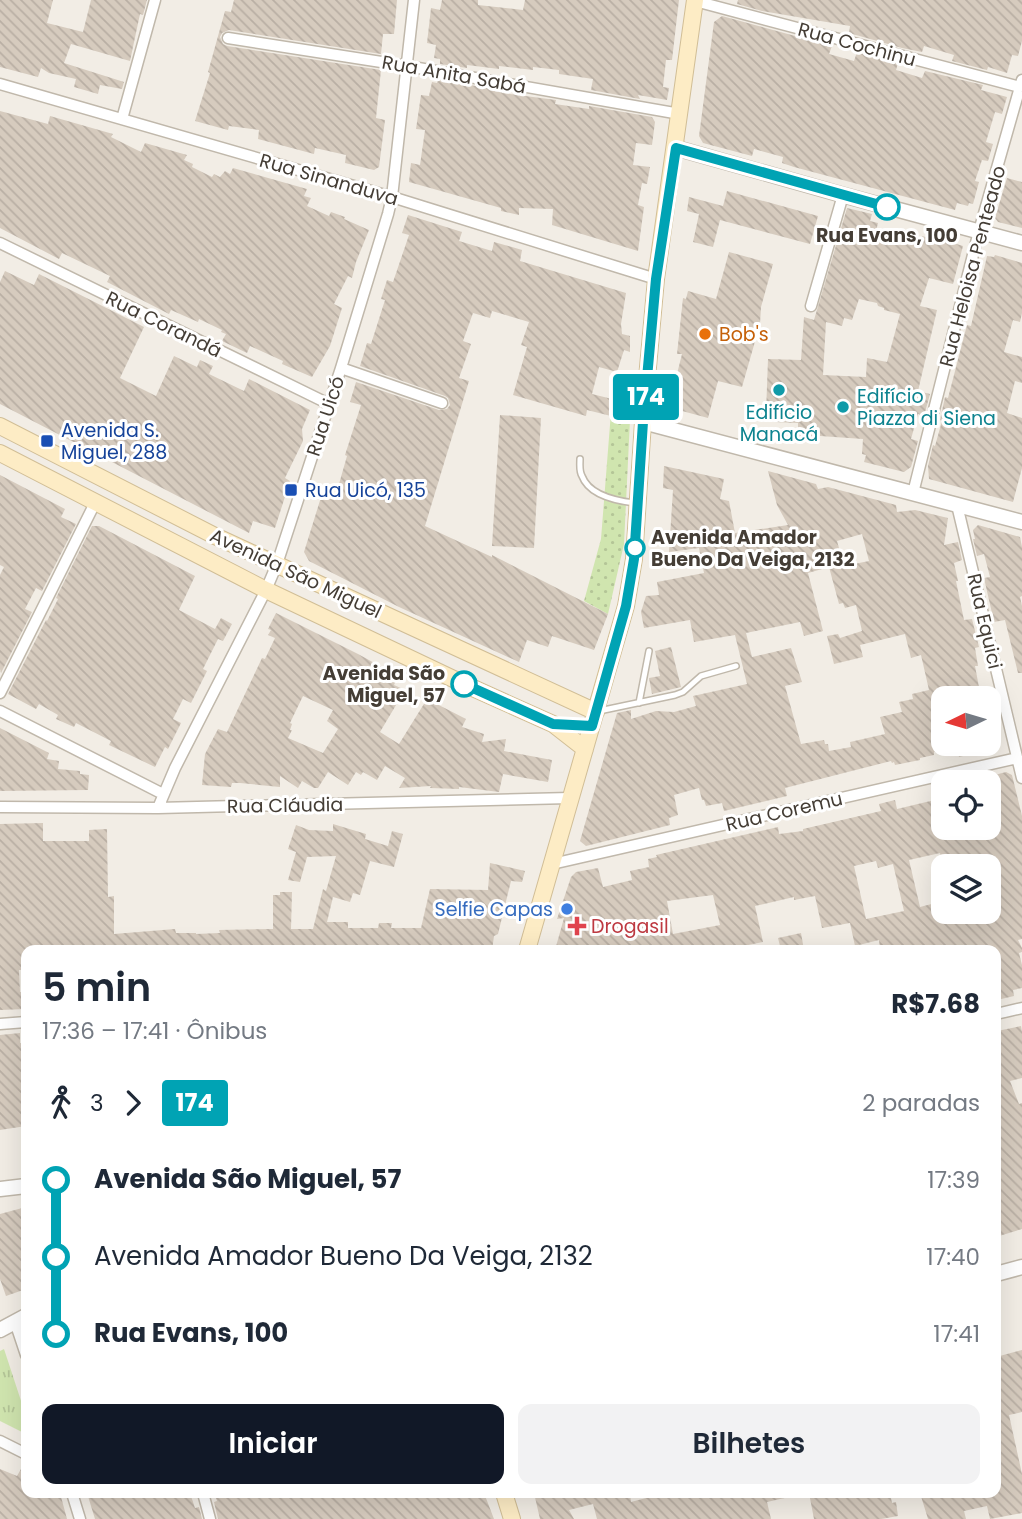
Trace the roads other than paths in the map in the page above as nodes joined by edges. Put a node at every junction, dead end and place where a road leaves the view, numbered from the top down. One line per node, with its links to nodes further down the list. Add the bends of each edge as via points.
1 (155, 0): 9 (street)
2 (414, 0): 5 (street, Rua Uicó)
3 (695, 1): 6 (street, Rua Cochinu); 8 (main road)
4 (228, 38): 5 (street, Rua Anita Sabá)
5 (407, 66): 8 (street, Rua Anita Sabá); 12 (street, Rua Uicó)
6 (1021, 83): 13 (street, Rua Heloisa Penteado)
7 (0, 84): 9 (street, Rua Sinanduva)
8 (680, 114): 10 (main road)
9 (122, 119): 12 (street, Rua Sinanduva)
10 (676, 148): 11 (street); 16 (main road)
11 (843, 195): 13 (street); 17 (street)
12 (392, 197): 16 (street, Rua Sinanduva); 18 (street, Rua Uicó)
13 (979, 231): 15 (street); 25 (street, Rua Heloisa Penteado)
14 (0, 243): 20 (street, Rua Corandá)
15 (1022, 243)
16 (656, 279): 21 (main road)
17 (811, 306)
18 (341, 368): 19 (street); 20 (street, Rua Uicó)
19 (442, 403)
20 (328, 404): 30 (street, Rua Uicó)
21 (643, 422): 25 (street); 27 (main road)
22 (0, 426): 30 (main road, Avenida São Miguel)
23 (0, 453): 26 (main road, Avenida São Miguel)
24 (580, 459): 27 (lane, via 581,474 598,493)
25 (914, 493): 28 (street)
26 (95, 503): 31 (main road, Avenida São Miguel); 34 (street)
27 (638, 504): 37 (main road, via 626,606)
28 (957, 505): 29 (street); 40 (street, Rua Equici)
29 (1022, 522)
30 (276, 564): 31 (street, Rua Uicó); 37 (main road, Avenida São Miguel)
31 (266, 590): 38 (main road, Avenida São Miguel); 42 (street, Rua Uicó)
32 (649, 651): 35 (lane)
33 (736, 666): 35 (lane, via 701,676 683,692)
34 (0, 693)
35 (639, 702): 37 (lane)
36 (0, 711): 42 (street)
37 (594, 719): 38 (main road, Avenida São Miguel); 39 (main road)
38 (553, 724): 39 (main road, Avenida São Miguel)
39 (585, 750): 43 (main road)
40 (1017, 758): 41 (street, Rua Equici); 46 (street, Rua Coremu)
41 (1022, 778)
42 (163, 794): 45 (street, Rua Uicó)
43 (570, 798): 45 (street, Rua Cláudia); 46 (main road)
44 (0, 807): 45 (street, Rua Cláudia)
45 (158, 807)
46 (552, 864): 47 (main road)
47 (528, 945)
48 (1022, 1008): 49 (street)
49 (1001, 1013)
50 (21, 1022): 51 (street)
51 (0, 1024)
52 (21, 1187): 53 (street)
53 (0, 1189)
54 (1022, 1267): 55 (street)
55 (1001, 1273)
56 (21, 1319): 57 (street)
57 (0, 1330)
58 (0, 1441): 59 (street)
59 (21, 1452)
60 (74, 1498): 63 (street)
61 (205, 1498): 64 (street)
62 (505, 1498): 65 (main road)
63 (80, 1519)
64 (211, 1519)
65 (512, 1519)

